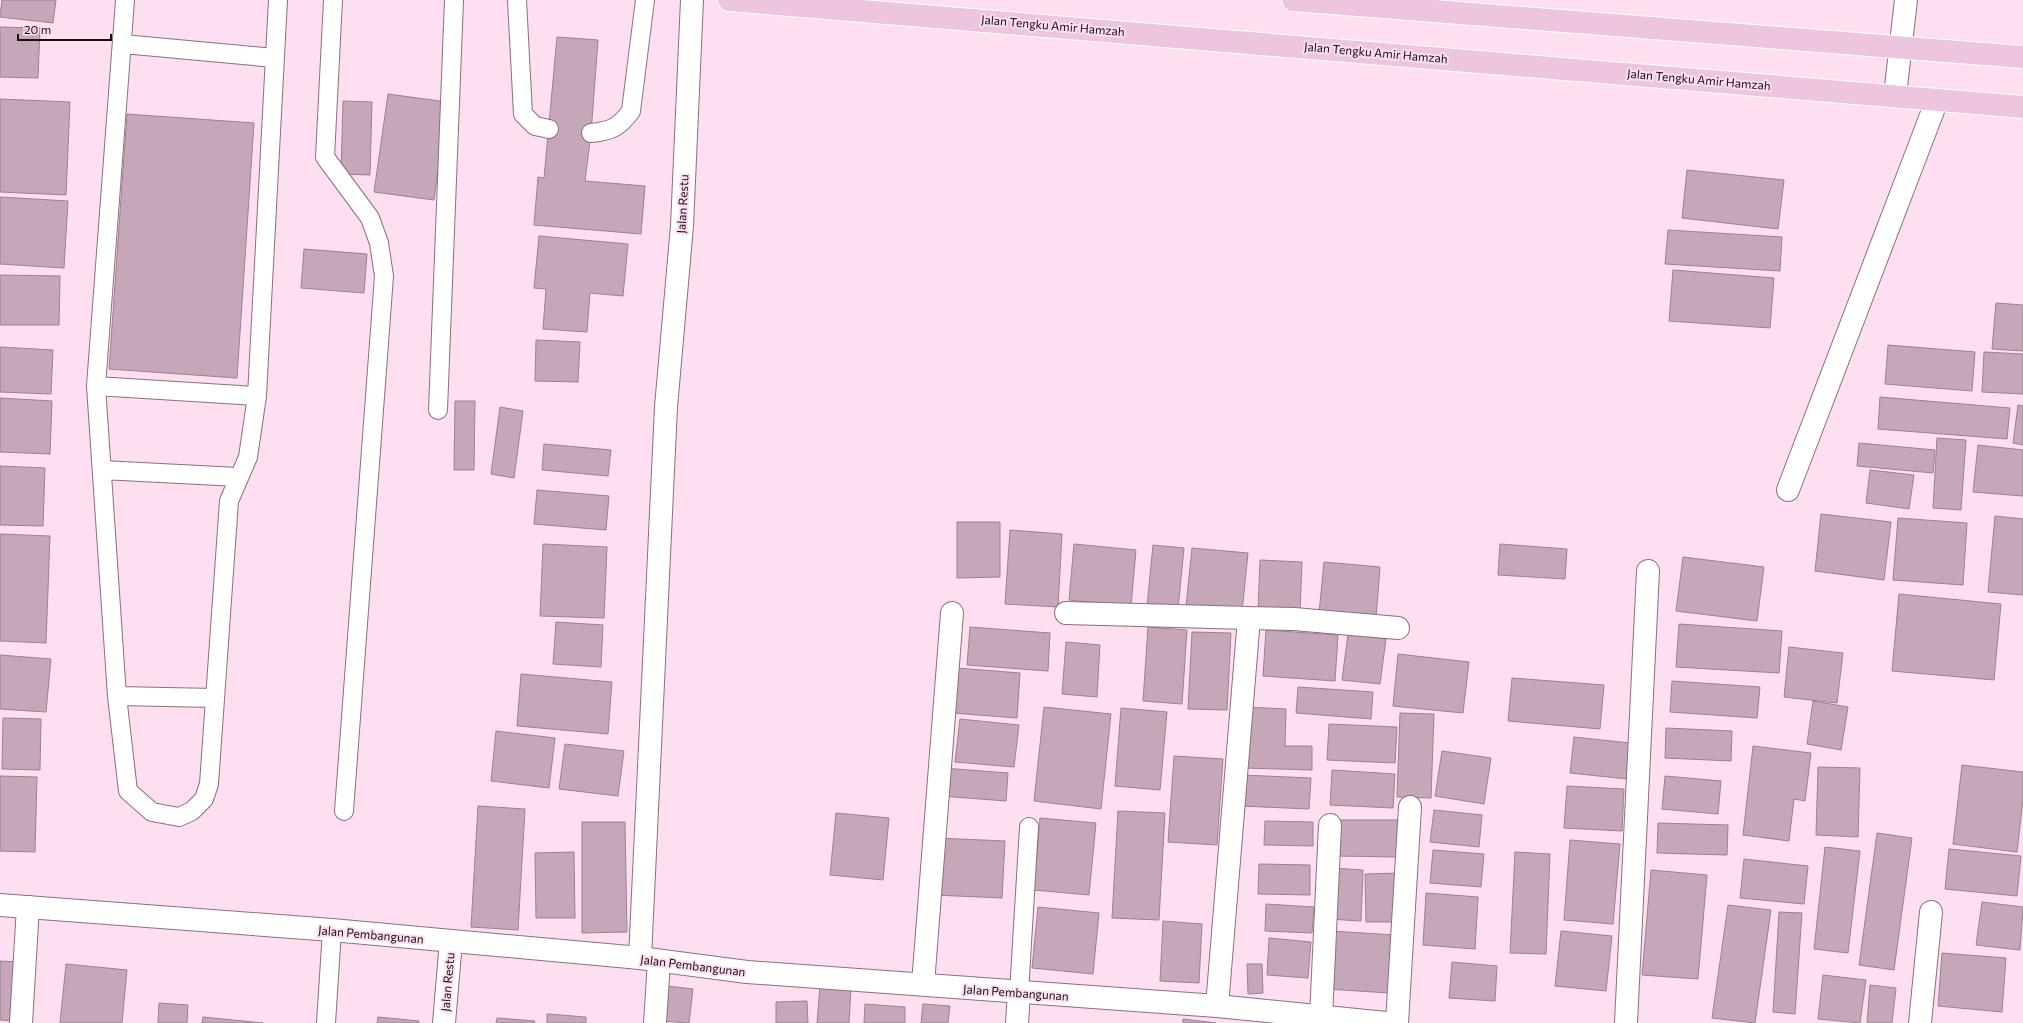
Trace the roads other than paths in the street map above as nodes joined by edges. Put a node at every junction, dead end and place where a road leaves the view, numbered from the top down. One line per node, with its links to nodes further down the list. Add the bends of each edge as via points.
1 (125, 0): 12 (lane)
2 (278, 0): 15 (lane)
3 (333, 0): 35 (lane, via 325,157 370,218 379,243 384,276)
4 (454, 0): 23 (lane)
5 (517, 0): 19 (lane, via 523,114 535,126)
6 (645, 0): 20 (lane, via 631,111 613,129)
7 (692, 0): 43 (street, Jalan Restu, via 682,226 666,407)
8 (729, 0): 11 (main road, Jalan Tengku Amir Hamzah)
9 (1293, 0): 13 (main road)
10 (1906, 0): 13 (street)
11 (920, 7): 16 (main road, Jalan Tengku Amir Hamzah)
12 (123, 44): 15 (lane); 21 (lane)
13 (1901, 48): 14 (main road); 16 (street)
14 (2023, 57)
15 (274, 58): 22 (lane)
16 (1895, 95): 17 (main road, Jalan Tengku Amir Hamzah)
17 (1937, 100): 18 (main road, Jalan Tengku Amir Hamzah); 26 (street)
18 (2023, 107)
19 (549, 129)
20 (592, 133)
21 (96, 386): 22 (lane); 24 (lane)
22 (256, 396): 25 (lane, via 248,456)
23 (438, 410)
24 (102, 470): 25 (lane); 32 (lane)
25 (238, 477): 33 (lane, via 229,501)
26 (1788, 490)
27 (1648, 571): 56 (street)
28 (952, 613): 44 (street)
29 (1066, 613): 30 (street)
30 (1249, 618): 31 (street, via 1294,619); 46 (street)
31 (1398, 628)
32 (117, 696): 33 (lane); 33 (lane, via 128,791 152,812 179,817 192,811 204,799 209,784)
33 (215, 698)
34 (1410, 807): 55 (street)
35 (344, 811)
36 (1330, 825): 47 (street)
37 (1029, 827): 45 (lane)
38 (0, 905): 39 (street, Jalan Pembangunan)
39 (28, 907): 41 (street, Jalan Pembangunan); 49 (street)
40 (1931, 912): 57 (street)
41 (332, 930): 42 (street, Jalan Pembangunan); 50 (lane)
42 (451, 941): 43 (street, Jalan Pembangunan); 51 (street, Jalan Restu)
43 (649, 959): 44 (street, Jalan Pembangunan, via 747,972); 52 (street, Jalan Restu)
44 (923, 984): 45 (street, Jalan Pembangunan)
45 (1019, 993): 46 (street, Jalan Pembangunan); 53 (street)
46 (1217, 1006): 48 (street, Jalan Pembangunan)
47 (1321, 1017): 48 (street, Jalan Pembangunan); 54 (street, Jalan Pembangunan)
48 (1294, 1018)
49 (21, 1023)
50 (326, 1023)
51 (444, 1023)
52 (655, 1023)
53 (1017, 1023)
54 (1386, 1023)
55 (1397, 1023)
56 (1626, 1023)
57 (1920, 1023)

